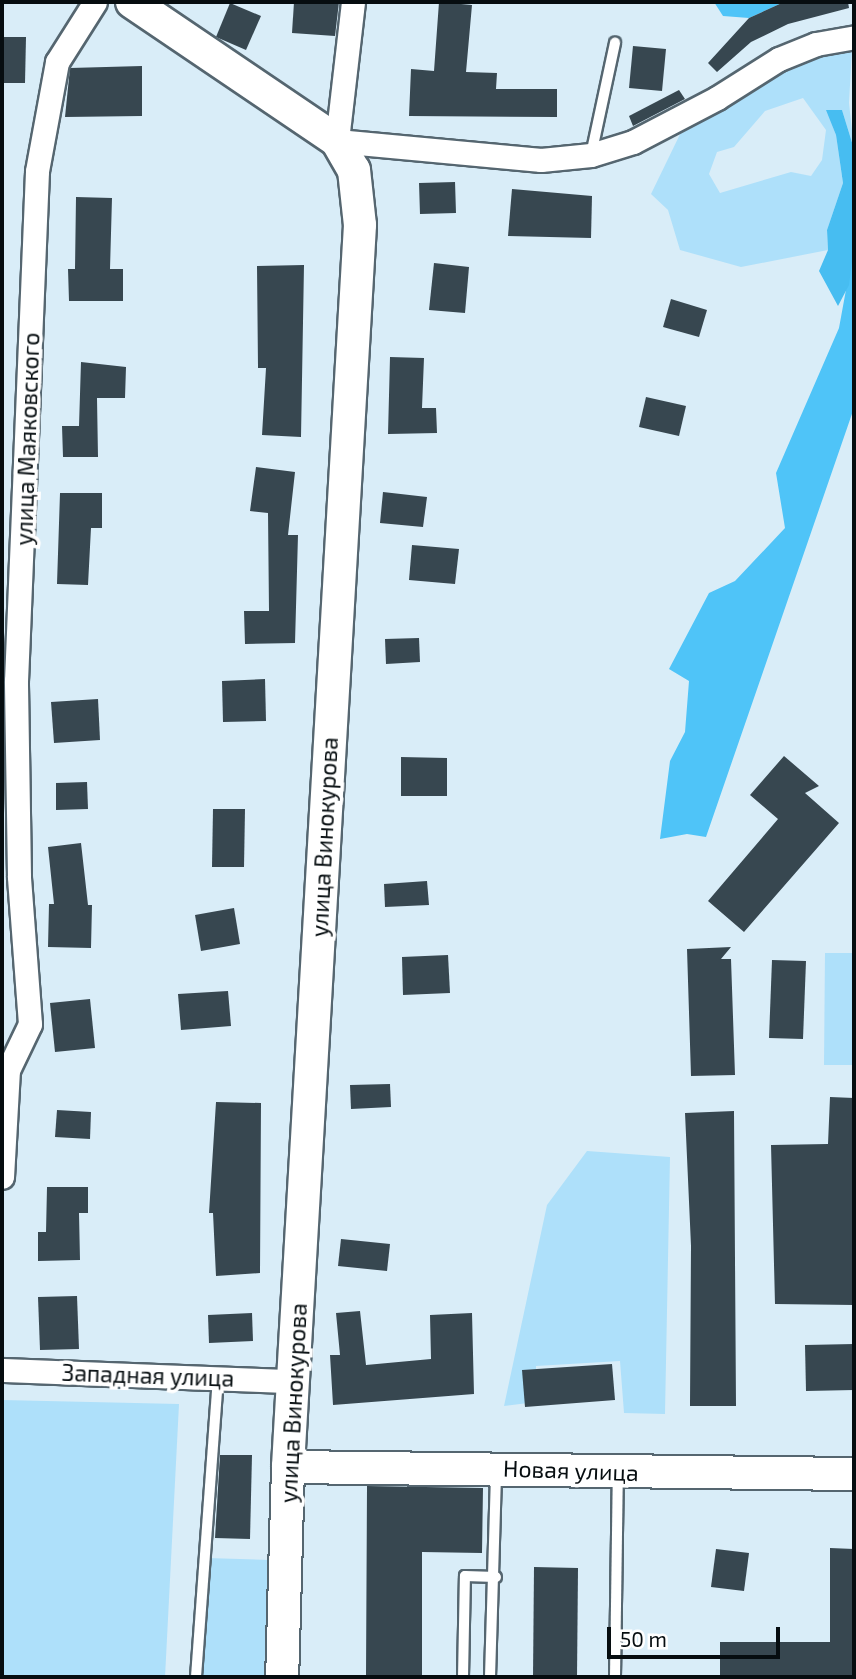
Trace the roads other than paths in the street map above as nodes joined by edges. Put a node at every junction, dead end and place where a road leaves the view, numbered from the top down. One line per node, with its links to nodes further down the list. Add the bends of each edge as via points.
1 (95, 2): 8 (street, улица Маяковского, via 57,62 37,171 16,681 19,876 30,1024)
2 (132, 2): 6 (main road)
3 (353, 2): 6 (street)
4 (854, 37): 7 (street, via 816,44 779,59 660,130)
5 (615, 43): 7 (lane)
6 (337, 141): 7 (street, via 541,160); 12 (main road, улица Винокурова, via 354,170 360,225)
7 (590, 155)
8 (5, 1070): 9 (street, улица Маяковского)
9 (2, 1177)
10 (2, 1370): 11 (street, Западная улица)
11 (218, 1378): 12 (street, Западная улица); 18 (lane)
12 (294, 1381): 13 (main road, улица Винокурова)
13 (288, 1467): 14 (main road, Новая улица); 19 (main road, улица Винокурова)
14 (496, 1468): 15 (main road, Новая улица); 17 (lane)
15 (618, 1472): 16 (main road, Новая улица); 22 (lane)
16 (854, 1474)
17 (496, 1577): 20 (lane, via 465,1576); 21 (lane)
18 (196, 1677)
19 (282, 1677)
20 (463, 1677)
21 (490, 1677)
22 (615, 1677)

